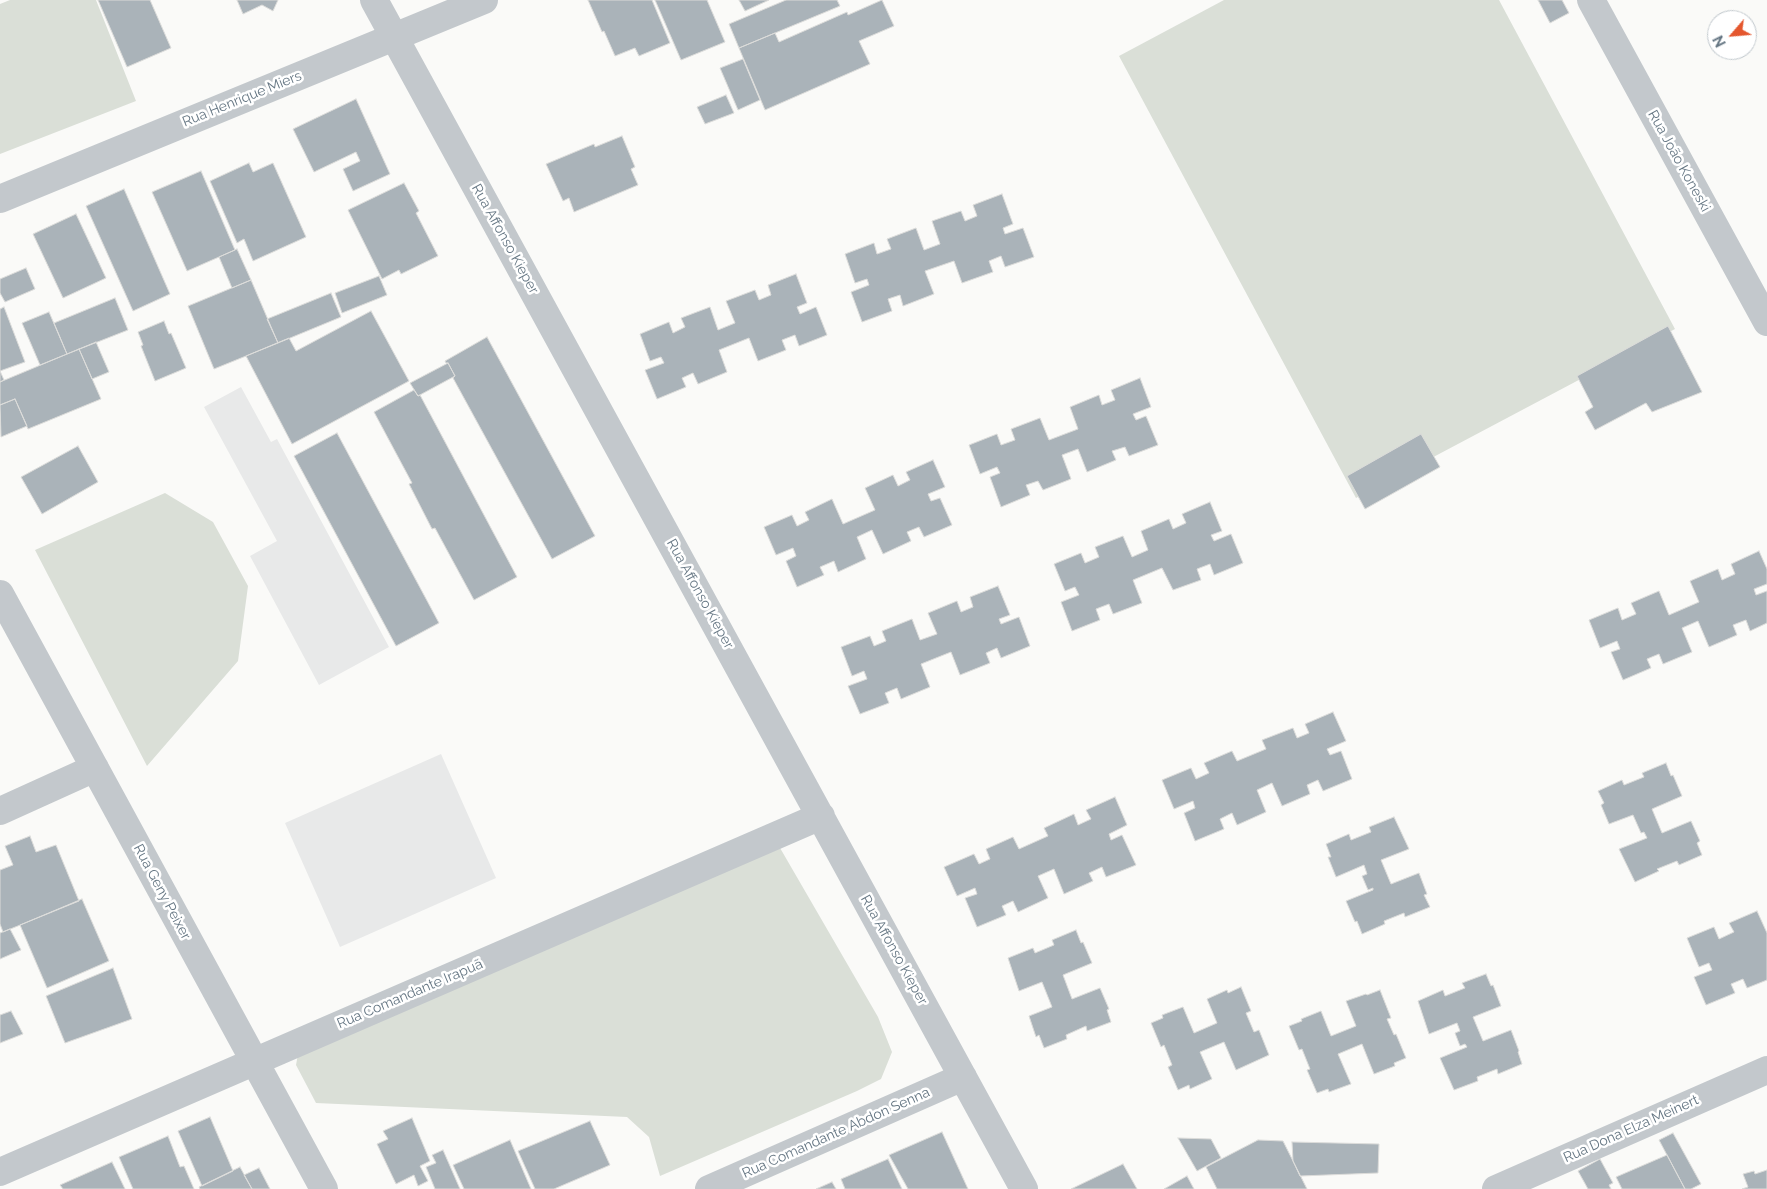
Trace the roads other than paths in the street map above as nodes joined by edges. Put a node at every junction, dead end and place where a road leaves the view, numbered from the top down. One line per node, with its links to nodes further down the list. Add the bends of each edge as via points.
1 (374, 0): 4 (street, Rua Affonso Kieper)
2 (484, 0): 4 (street, Rua Henrique Miers)
3 (1591, 0): 6 (street, Rua João Koneski)
4 (394, 37): 5 (street, Rua Henrique Miers); 10 (street, Rua Affonso Kieper)
5 (0, 199)
6 (1767, 322)
7 (0, 594): 8 (street, Rua Geny Peixer)
8 (95, 768): 9 (street); 11 (street, Rua Geny Peixer)
9 (0, 811)
10 (821, 816): 11 (street, Rua Comandante Irapuã); 13 (street, Rua Affonso Kieper)
11 (254, 1061): 14 (street, Rua Comandante Irapuã); 15 (street, Rua Geny Peixer)
12 (1767, 1070): 18 (street, Rua Dona Elza Meinert)
13 (963, 1077): 16 (street, Rua Comandante Abdon Senna); 17 (street, Rua Affonso Kieper)
14 (0, 1172)
15 (324, 1189)
16 (709, 1189)
17 (1024, 1189)
18 (1496, 1189)

